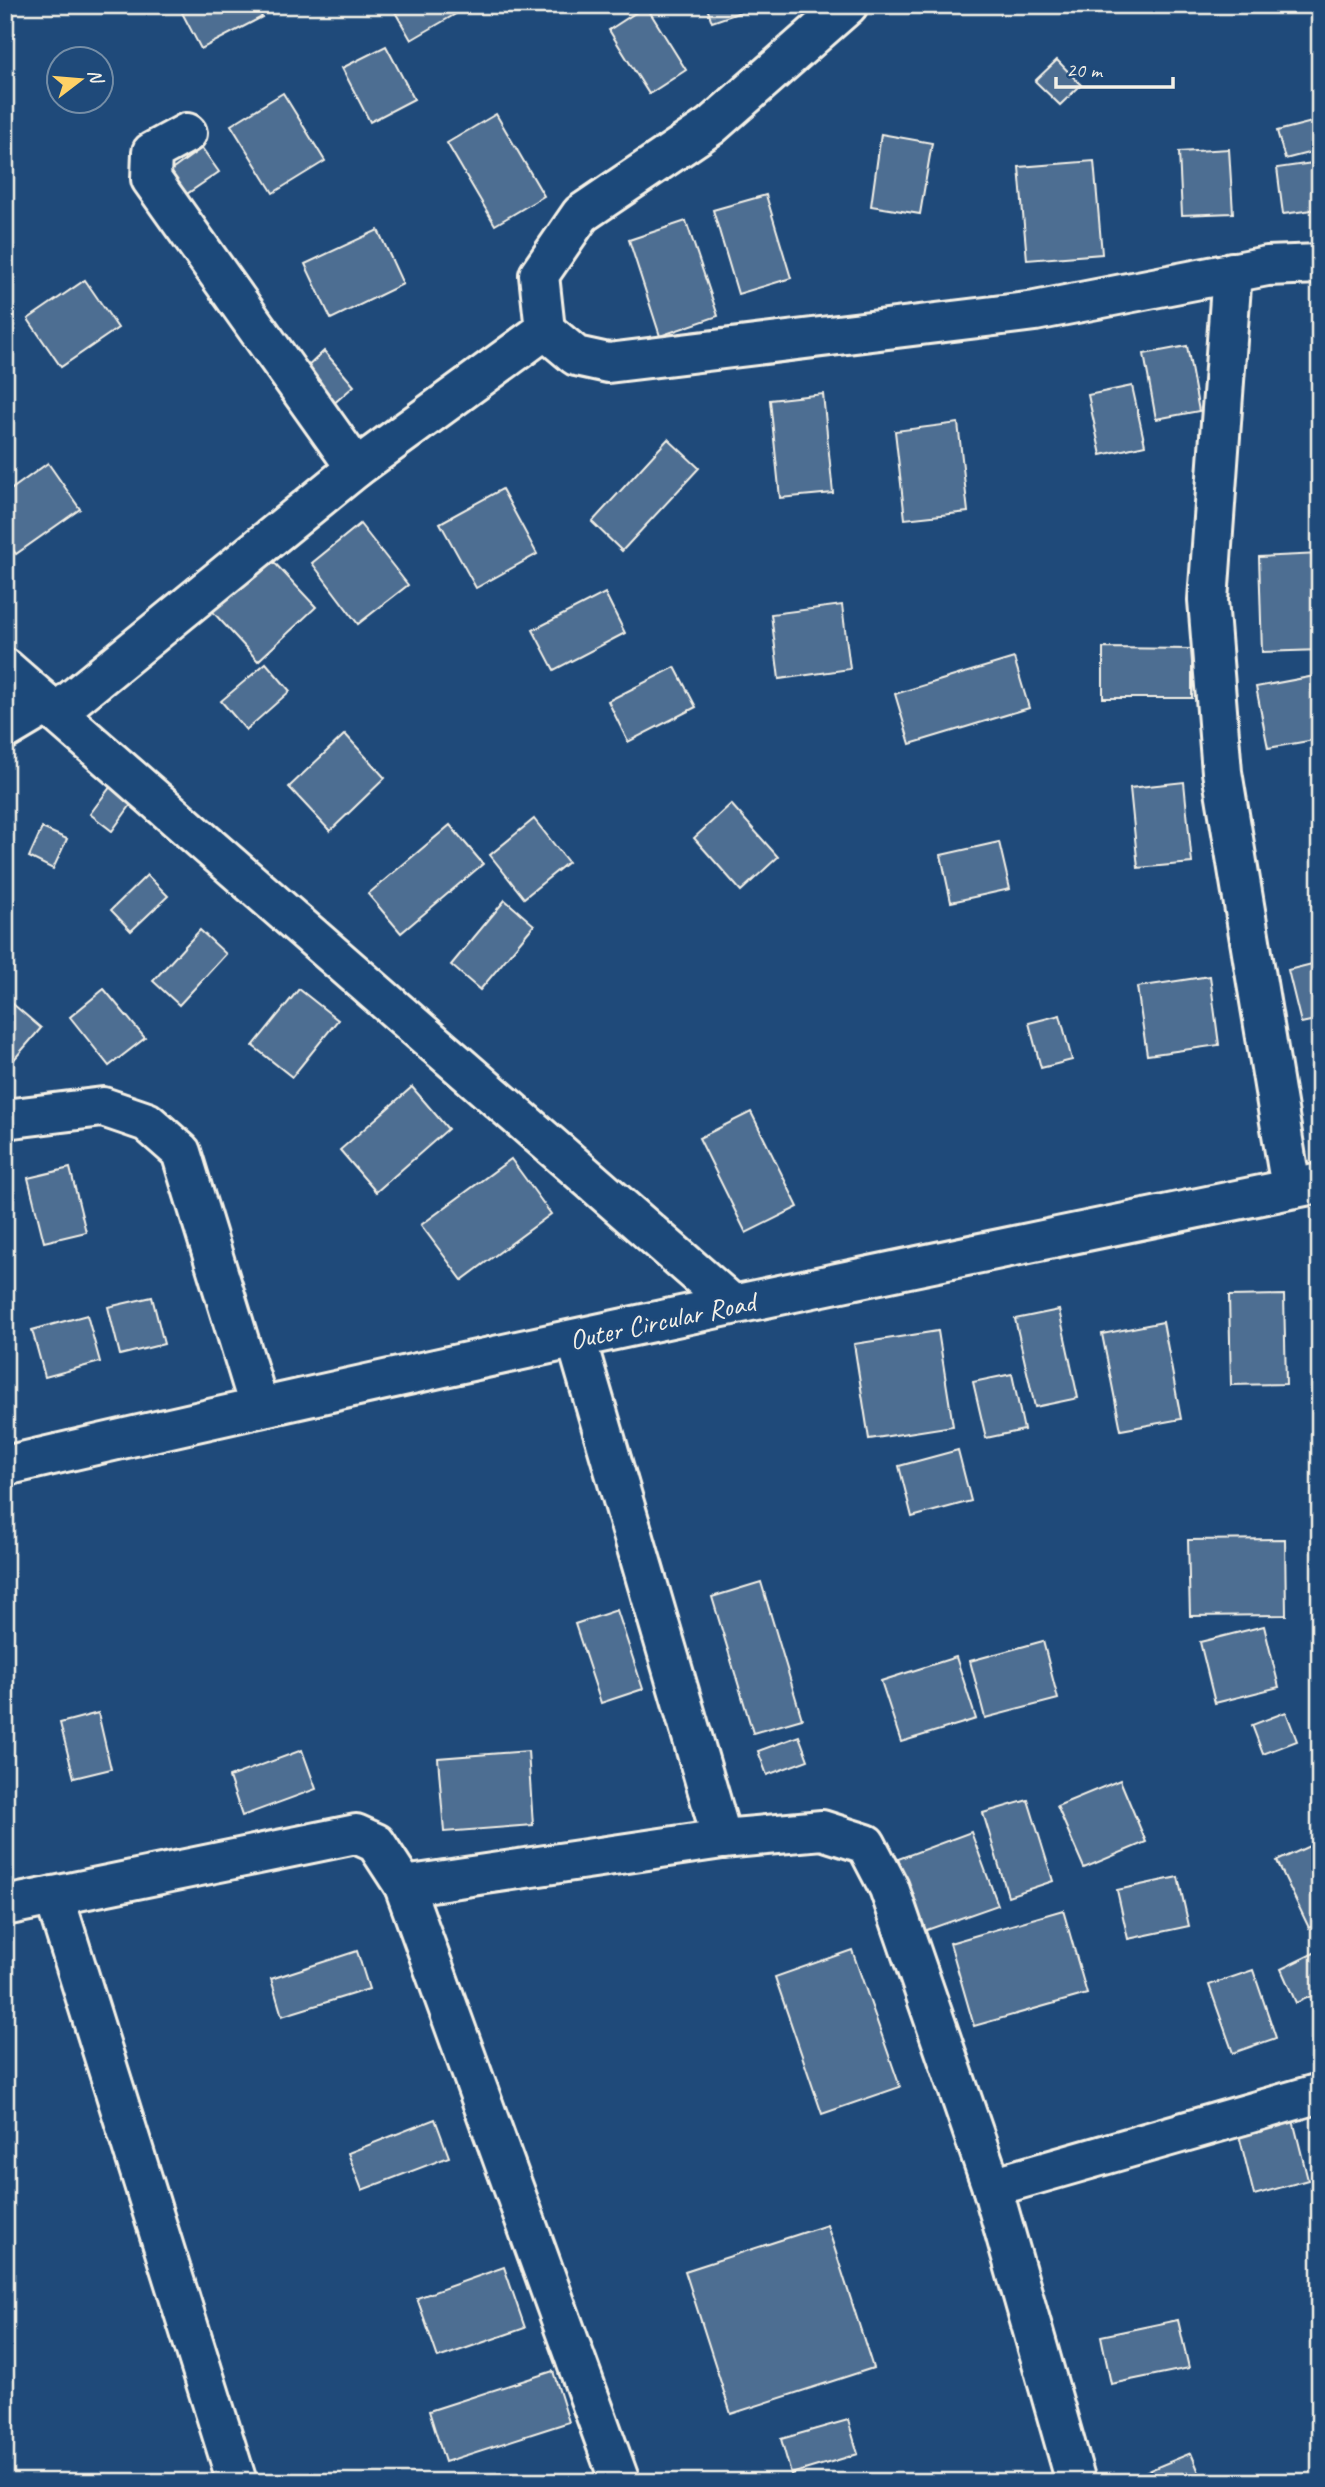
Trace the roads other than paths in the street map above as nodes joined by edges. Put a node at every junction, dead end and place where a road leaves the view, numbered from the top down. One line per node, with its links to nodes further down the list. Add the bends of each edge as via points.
1 (848, 5): 5 (street, via 711,126 581,214 538,275)
2 (187, 133): 6 (street, via 152,152 151,180)
3 (1320, 264): 4 (street)
4 (1232, 272): 5 (street, via 1035,311 608,363 576,356); 11 (street, via 1208,600 1222,772)
5 (545, 330): 6 (street)
6 (356, 468): 8 (street)
7 (5, 668): 8 (street)
8 (51, 709): 9 (street); 12 (street)
9 (5, 730)
10 (5, 1119): 14 (street, via 103,1107 147,1122 181,1152)
11 (1305, 1185): 12 (street, Outer Circular Road)
12 (732, 1304): 13 (street, Outer Circular Road)
13 (576, 1339): 14 (street, Outer Circular Road); 16 (street)
14 (259, 1406): 15 (street, Outer Circular Road)
15 (5, 1466)
16 (722, 1839): 17 (street); 21 (street, via 822,1830 866,1844 889,1888)
17 (404, 1886): 18 (street, via 376,1843 356,1834); 23 (street)
18 (54, 1896): 19 (street); 22 (street)
19 (5, 1906)
20 (1320, 2093): 21 (street)
21 (992, 2188): 24 (street)
22 (237, 2482)
23 (620, 2482)
24 (1076, 2482)

